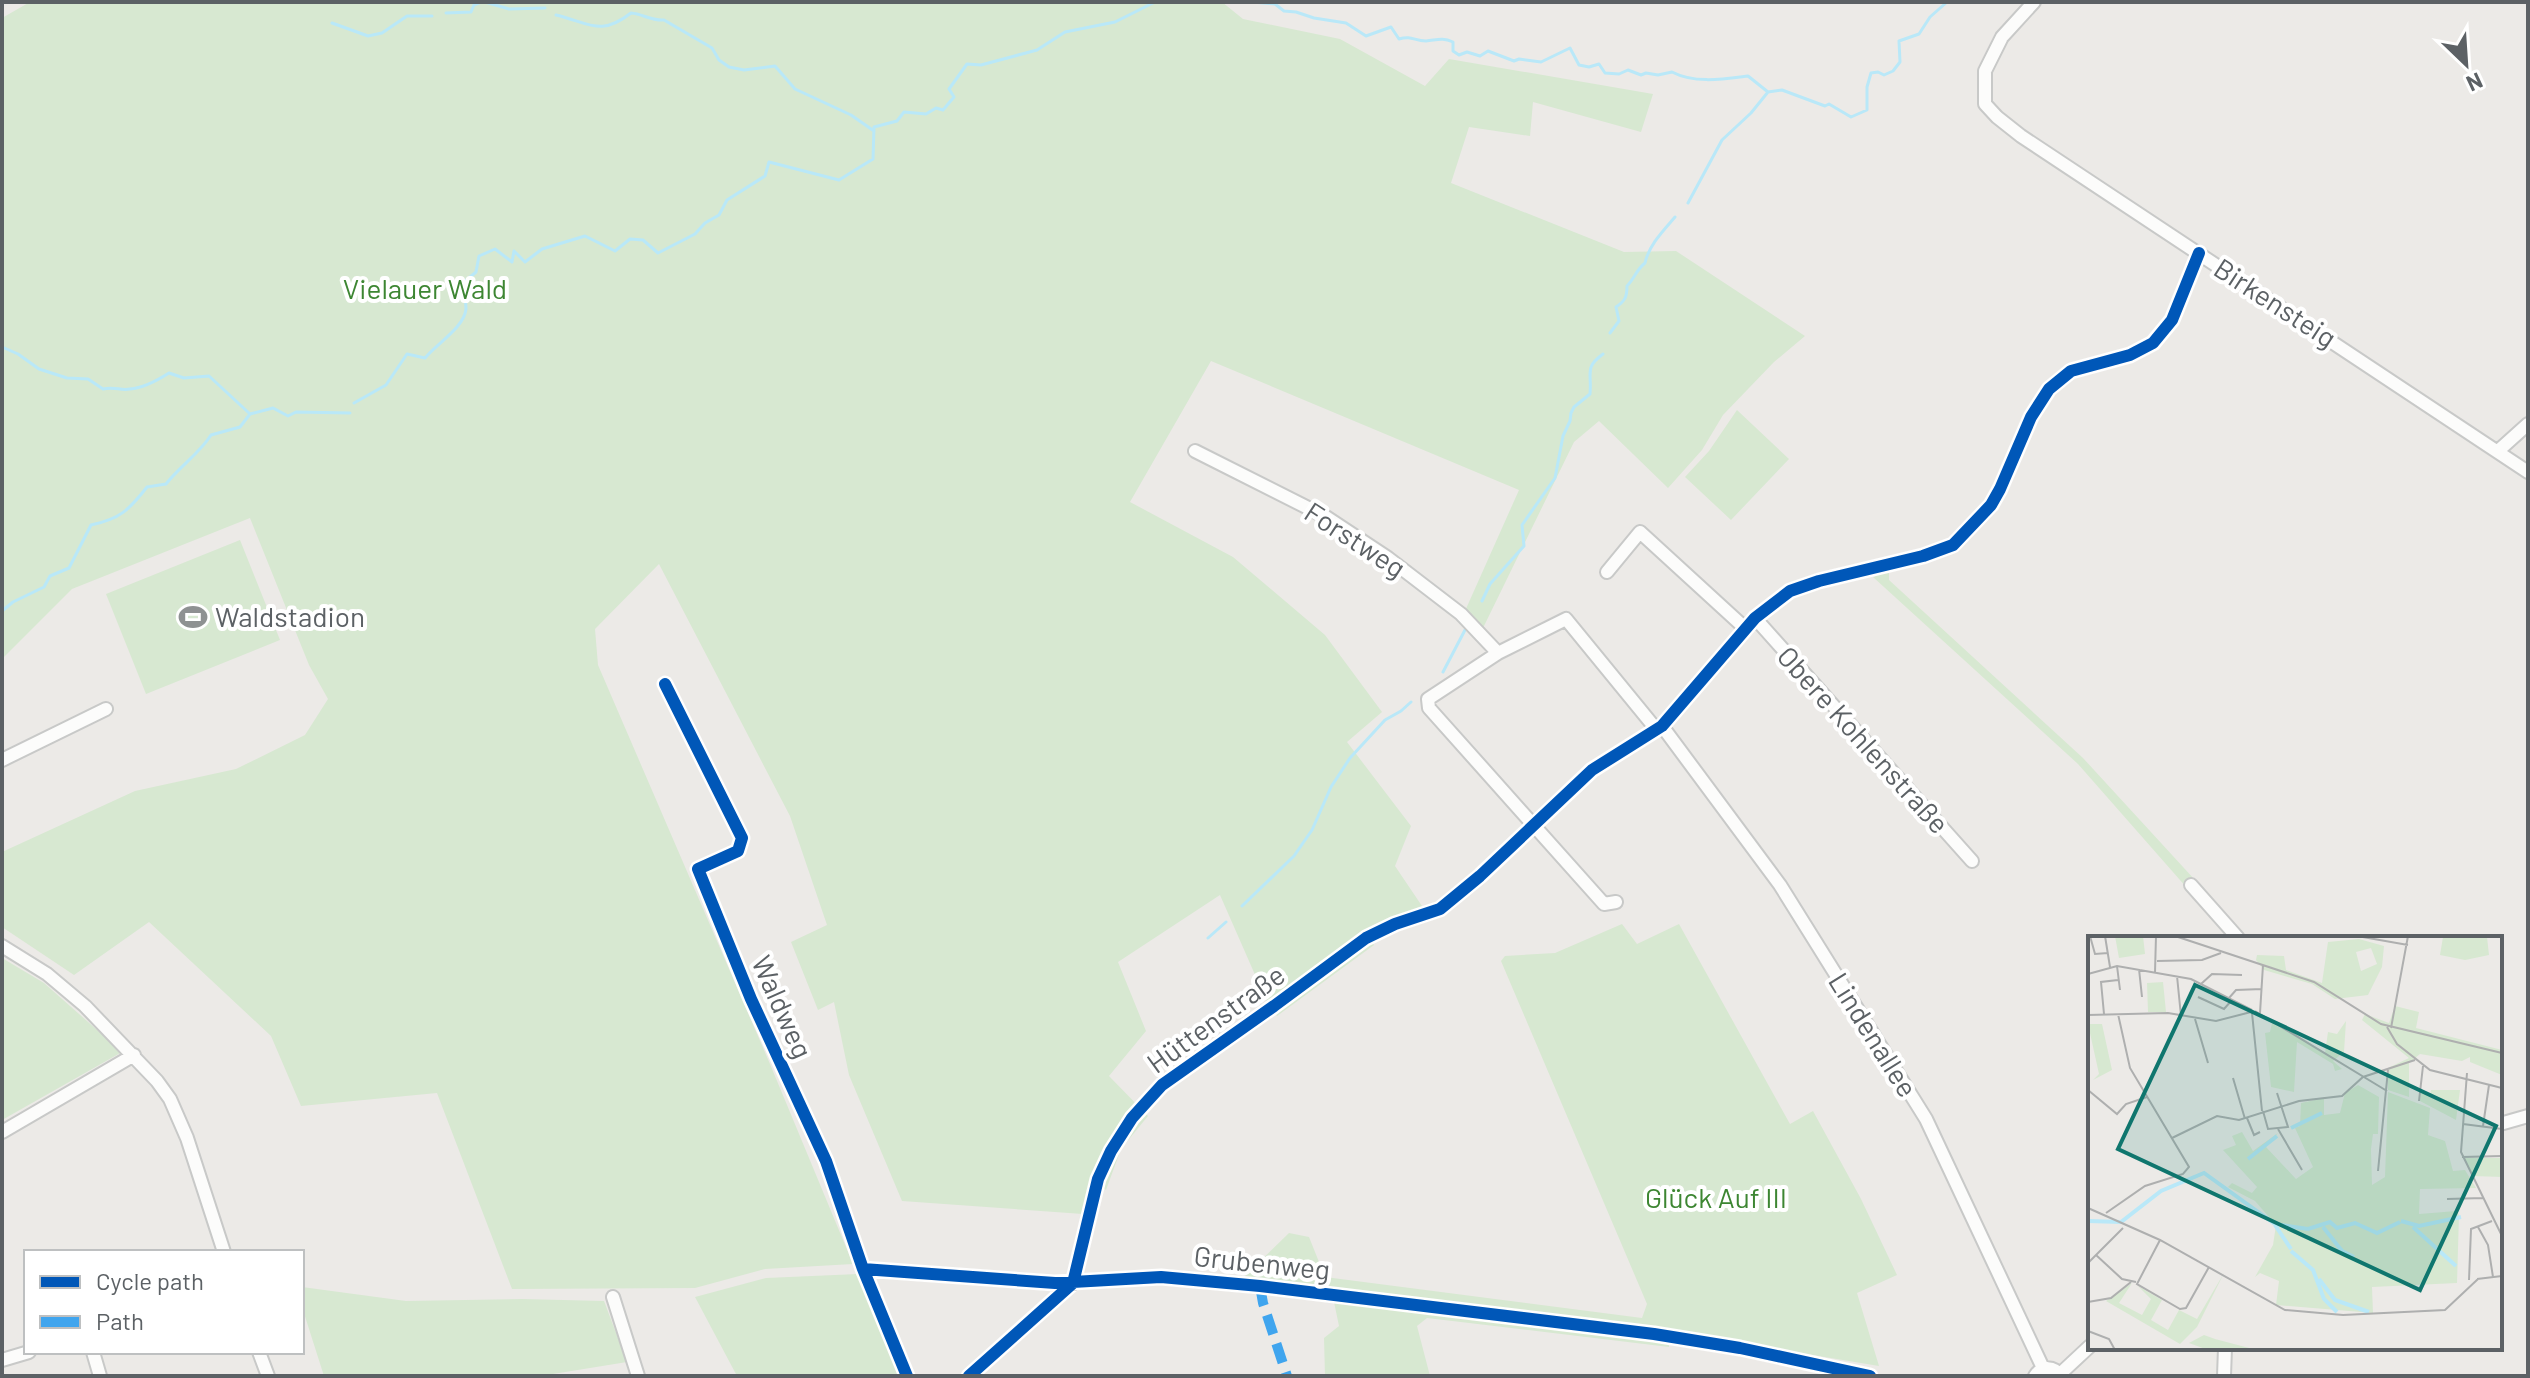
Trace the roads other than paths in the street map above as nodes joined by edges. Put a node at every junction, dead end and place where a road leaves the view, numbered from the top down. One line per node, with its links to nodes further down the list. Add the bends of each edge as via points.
1 (2034, 2): 2 (street, Birkensteig, via 2002,37 1985,71 1985,104 2021,136)
2 (2199, 253): 5 (street, Birkensteig); 8 (street, Obere Kohlenstraße, via 2172,320 2153,343 2071,371 2049,389 1991,505 1953,545 1790,591)
3 (2528, 424): 5 (street)
4 (1195, 451): 10 (street, Forstweg, via 1326,517 1388,558 1461,614)
5 (2498, 451): 6 (street, Birkensteig)
6 (2528, 472)
7 (1607, 572): 9 (street, via 1640,532)
8 (1755, 618): 9 (street, Obere Kohlenstraße); 16 (street, Obere Kohlenstraße)
9 (1746, 629): 13 (street, Obere Kohlenstraße)
10 (1498, 653): 13 (street, via 1566,619); 15 (street, via 1428,699 1429,708)
11 (665, 684): 27 (street, Waldweg, via 742,838 738,851 698,869 826,1161)
12 (106, 709): 14 (street)
13 (1659, 728): 15 (street, Obere Kohlenstraße, via 1592,770); 36 (street, Lindenallee, via 1780,885 1926,1119)
14 (2, 760)
15 (1534, 826): 17 (street, Obere Kohlenstraße); 19 (street, via 1604,904)
16 (1972, 861)
17 (1480, 876): 28 (street, Hüttenstraße, via 1440,909 1366,938 1162,1085 1132,1118 1098,1179)
18 (2191, 885): 20 (street)
19 (1616, 902)
20 (2236, 936)
21 (2, 946): 22 (street, via 47,974)
22 (134, 1055): 25 (street); 26 (street, via 170,1099)
23 (2527, 1117): 24 (street)
24 (2502, 1123)
25 (2, 1132)
26 (223, 1250)
27 (863, 1269): 28 (street, Grubenweg); 41 (street, Waldweg)
28 (1073, 1283): 42 (street); 43 (street, Grubenweg, via 1161,1277 1260,1286 1654,1334)
29 (613, 1297): 40 (street)
30 (2088, 1348): 37 (street)
31 (2225, 1350): 44 (street)
32 (24, 1353): 35 (street)
33 (94, 1354): 38 (street)
34 (260, 1354): 39 (street)
35 (2, 1360)
36 (2039, 1372): 37 (street, via 2052,1368)
37 (2060, 1375)
38 (100, 1376)
39 (268, 1376)
40 (638, 1376)
41 (907, 1376)
42 (969, 1376)
43 (1870, 1376)
44 (2224, 1376)

